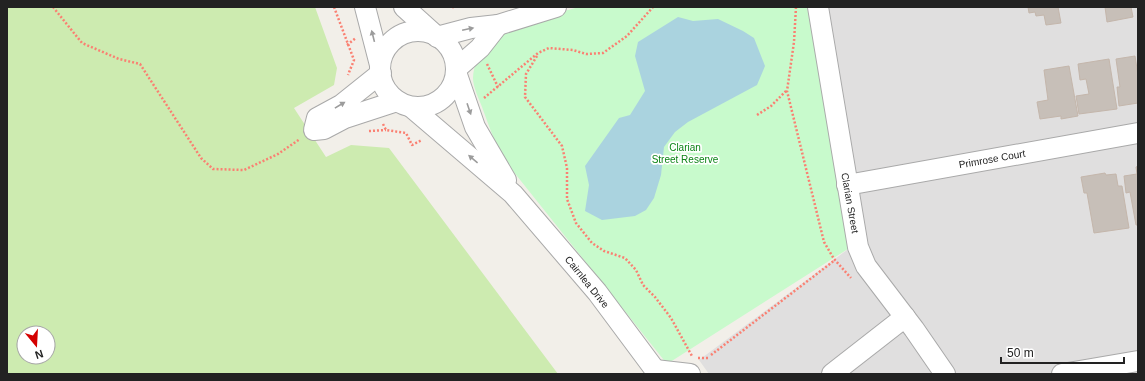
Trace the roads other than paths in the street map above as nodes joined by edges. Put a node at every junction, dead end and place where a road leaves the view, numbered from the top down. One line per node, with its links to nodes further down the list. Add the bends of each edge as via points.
1 (365, 7): 7 (street, one-way to 1)
2 (404, 7): 6 (street)
3 (556, 7): 5 (street)
4 (818, 7): 11 (street, Clarian Street)
5 (498, 25): 6 (street, one-way to 5); 8 (street, via 480,48)
6 (437, 36): 7 (street, via 414,31 404,34 392,41 384,53); 8 (street, via 452,51)
7 (380, 69): 9 (street, via 387,92); 9 (street, one-way to 7, via 373,109 345,118 324,129 314,130 317,118 358,92)
8 (456, 70): 9 (street, via 449,92 439,101 425,107); 12 (street, Cairnlea Drive, one-way to 12, via 475,127)
9 (404, 104): 12 (street, Cairnlea Drive, one-way to 9, via 440,131)
10 (1138, 133): 11 (street, Primrose Court)
11 (847, 185): 13 (street, Clarian Street, via 858,247 866,266)
12 (513, 194): 16 (street, Cairnlea Drive, via 597,292)
13 (905, 317): 17 (street); 18 (street, Clarian Street)
14 (1138, 361): 19 (street)
15 (692, 366): 16 (street)
16 (656, 372)
17 (832, 374)
18 (945, 374)
19 (1062, 374)

